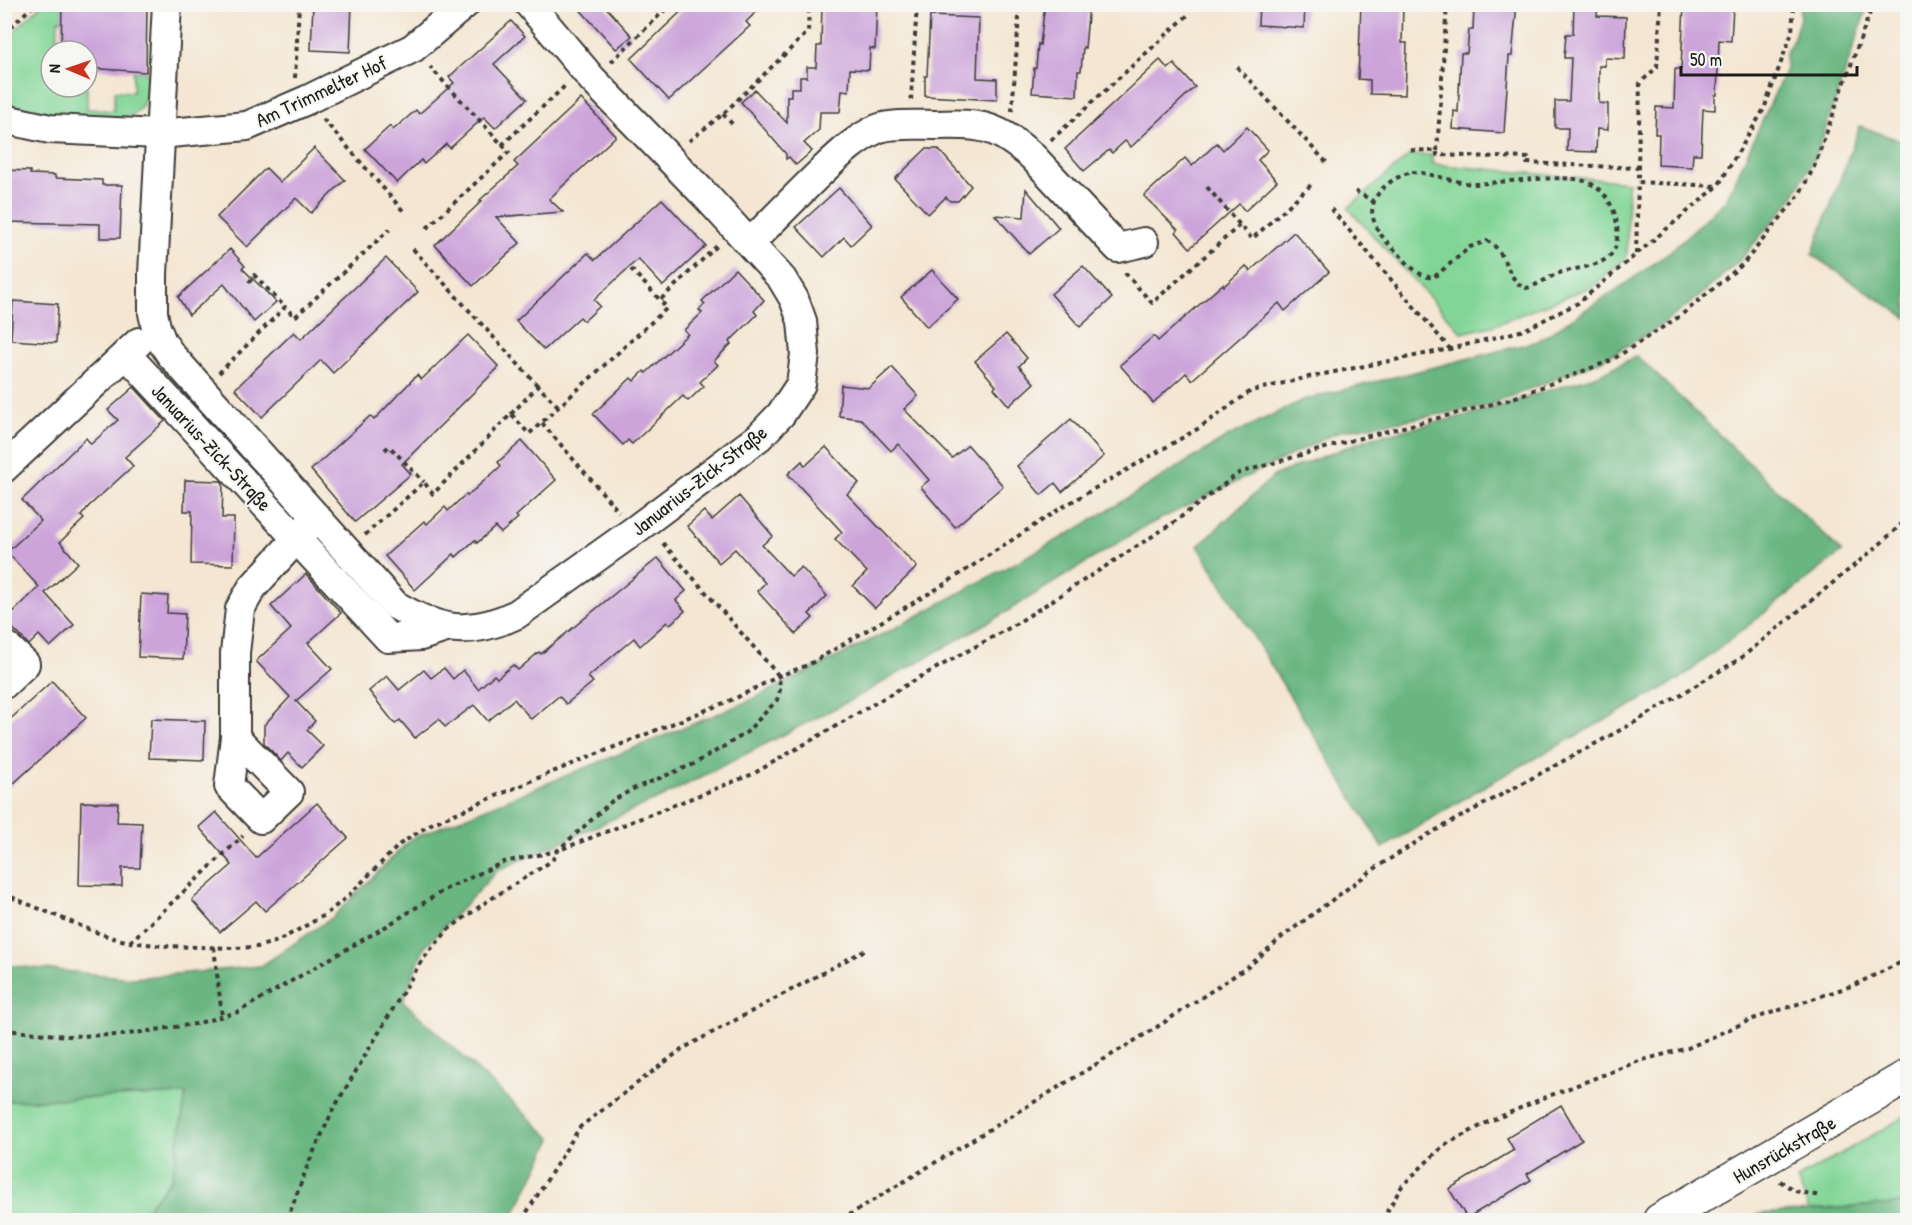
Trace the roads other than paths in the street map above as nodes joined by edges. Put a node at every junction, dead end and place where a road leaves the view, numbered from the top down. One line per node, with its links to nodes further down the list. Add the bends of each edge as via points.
1 (167, 4): 5 (street)
2 (465, 4): 5 (street, Am Trimmelter Hof, via 413,48 247,126)
3 (529, 4): 6 (street, Januarius-Zick-Straße, via 594,69)
4 (4, 119): 5 (street, Am Trimmelter Hof, via 50,129)
5 (159, 134): 8 (street, Januarius-Zick-Straße, via 153,274)
6 (742, 236): 7 (street, via 798,194 852,143 879,128 972,125 1000,132 1033,157 1118,248); 13 (street, Januarius-Zick-Straße, via 782,279 802,321 805,354 801,384 781,414 759,437 517,614 496,624)
7 (1144, 242)
8 (156, 327): 9 (street); 11 (street, Januarius-Zick-Straße, via 171,355)
9 (126, 354): 10 (street); 12 (street, Januarius-Zick-Straße)
10 (4, 468)
11 (316, 517): 12 (street); 13 (street, Januarius-Zick-Straße, via 395,605)
12 (297, 539): 13 (street, Januarius-Zick-Straße, via 388,638 421,636); 16 (street, via 252,588 240,609 235,653)
13 (446, 628)
14 (4, 644): 15 (street, via 25,664)
15 (4, 684)
16 (235, 736): 16 (street, via 229,786 261,819 289,792)
17 (1908, 1076): 18 (main road, Hunsrückstraße)
18 (1660, 1221)

